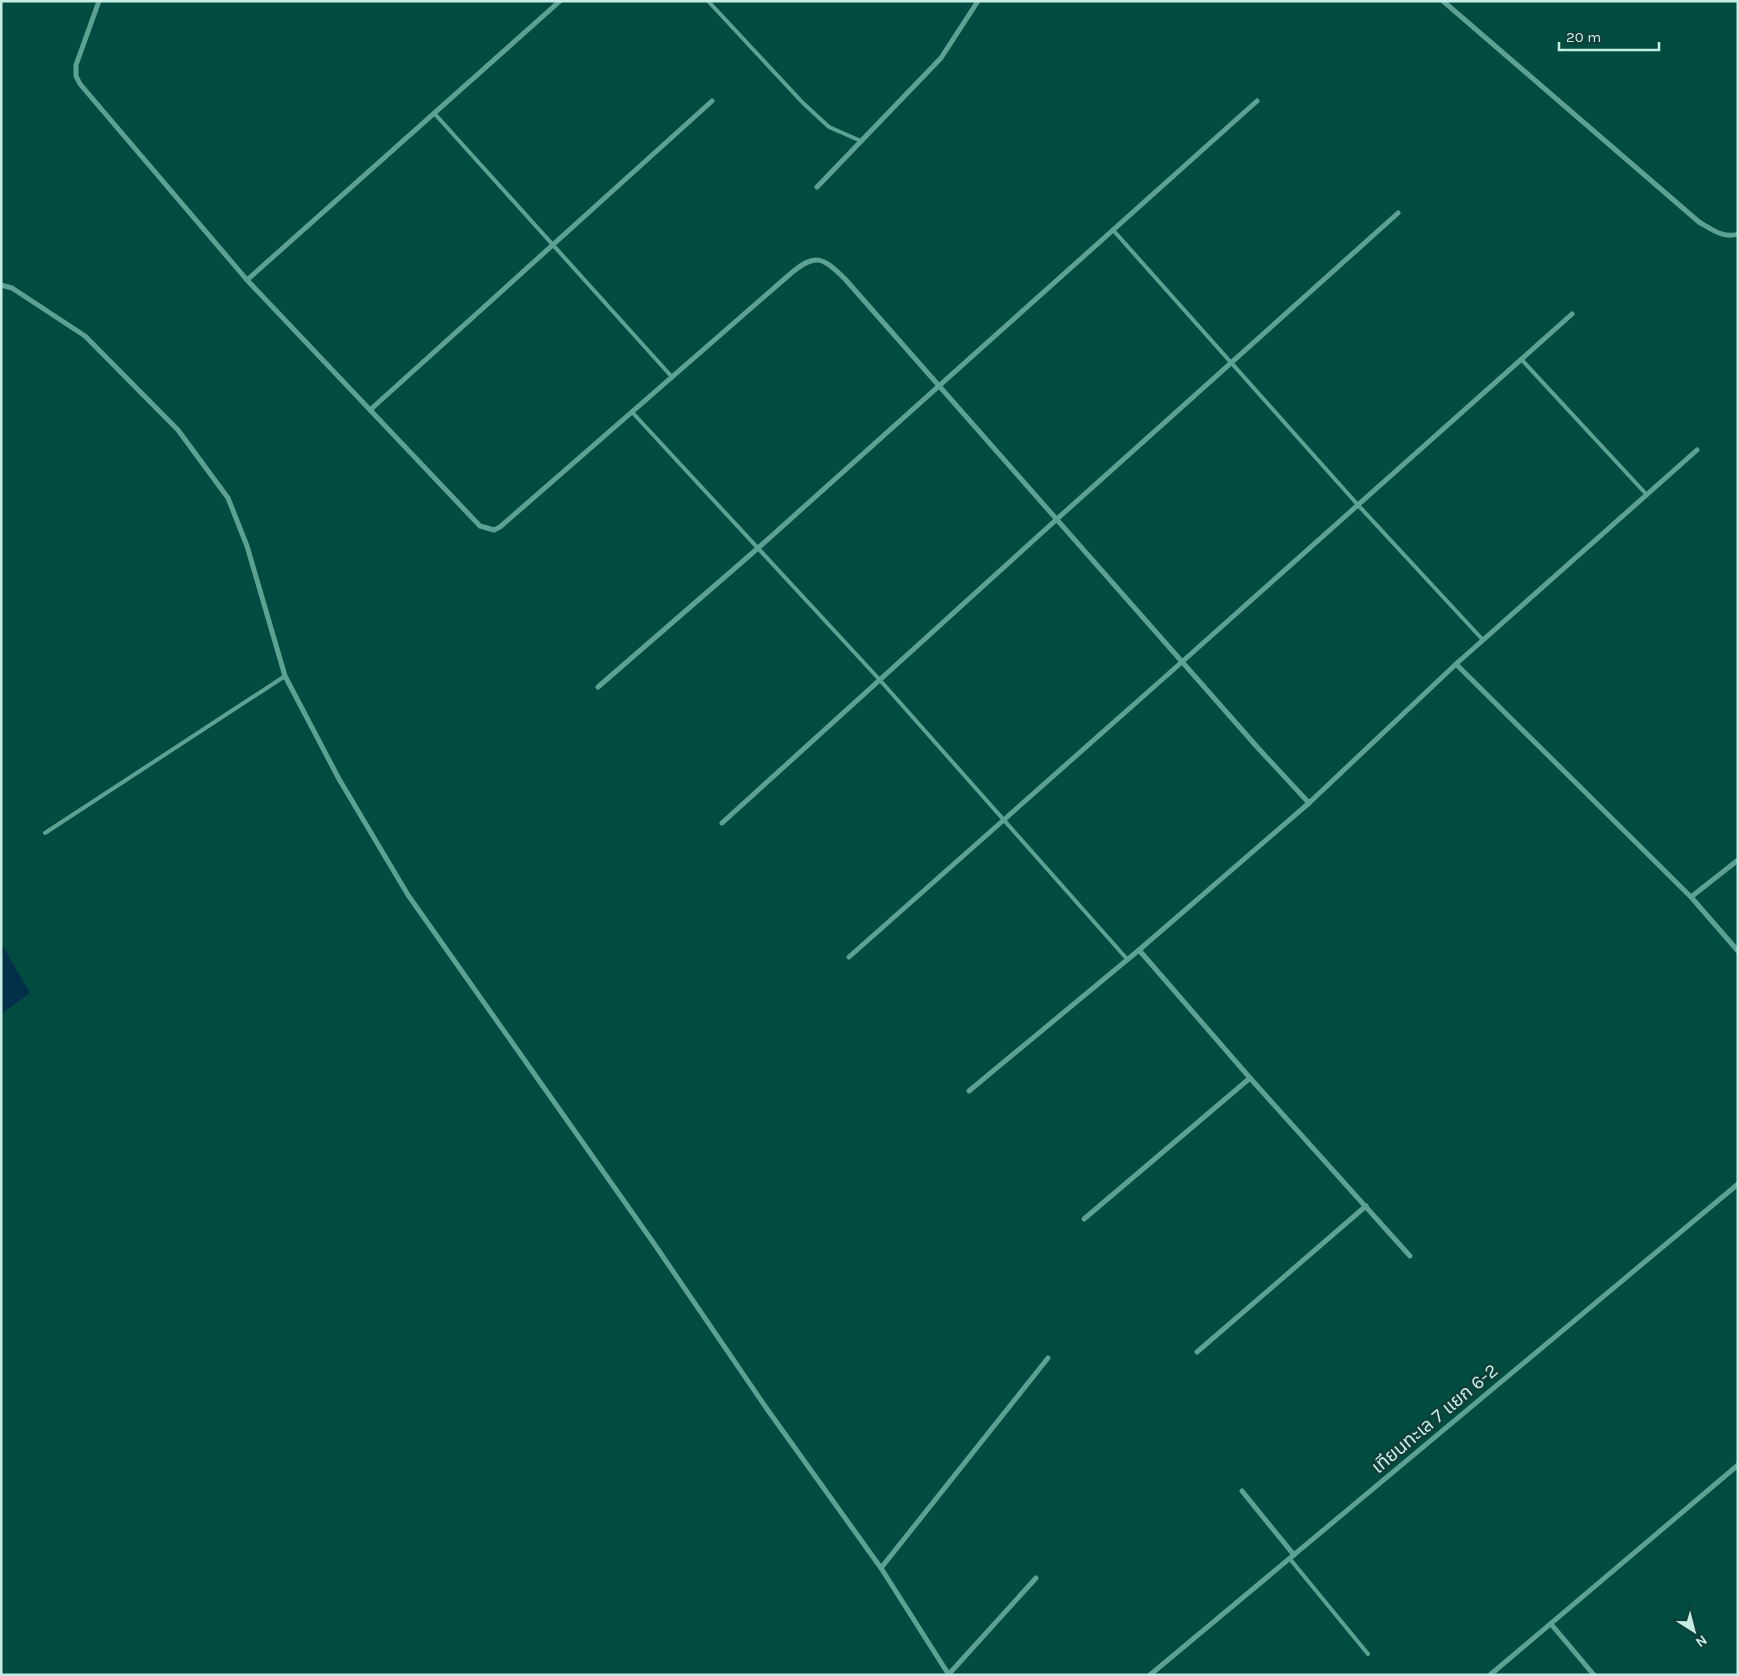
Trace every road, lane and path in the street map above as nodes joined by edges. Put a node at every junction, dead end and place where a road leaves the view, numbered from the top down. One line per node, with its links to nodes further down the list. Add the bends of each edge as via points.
1 (99, 1): 15 (street, via 76,65 78,80)
2 (560, 1): 8 (street)
3 (708, 1): 9 (lane, via 803,104 829,127)
4 (978, 1): 9 (street, via 941,58)
5 (1443, 1): 13 (street, via 1700,222 1723,235)
6 (712, 101): 14 (street)
7 (1257, 101): 12 (street)
8 (434, 113): 14 (lane); 15 (street)
9 (861, 140): 10 (street)
10 (817, 187)
11 (1398, 213): 19 (street)
12 (1114, 230): 19 (lane); 21 (street)
13 (1738, 234)
14 (552, 245): 20 (lane); 22 (street)
15 (247, 280): 22 (street)
16 (1, 285): 32 (street, via 12,288 84,336 178,430 228,498 247,546)
17 (1572, 314): 18 (street)
18 (1521, 360): 25 (lane); 26 (street)
19 (1232, 362): 26 (lane); 27 (street)
20 (672, 377): 21 (street, via 803,263 820,260 846,280); 23 (street)
21 (940, 386): 27 (street); 28 (street)
22 (370, 410): 23 (street, via 480,526 494,530)
23 (632, 412): 28 (lane)
24 (1697, 450): 25 (street)
25 (1647, 495): 29 (street)
26 (1358, 505): 29 (lane); 30 (street)
27 (1057, 518): 30 (street); 33 (street)
28 (757, 549): 33 (lane); 34 (street)
29 (1483, 640): 31 (street)
30 (1183, 661): 35 (street); 36 (street)
31 (1456, 664): 35 (street); 40 (street)
32 (285, 676): 38 (lane); 56 (street, via 339,779 408,895)
33 (879, 679): 36 (lane); 37 (street)
34 (598, 687)
35 (1309, 803): 41 (street)
36 (1004, 820): 43 (street); 44 (lane)
37 (722, 823)
38 (45, 832)
39 (1738, 860): 40 (street)
40 (1691, 897): 42 (street)
41 (1139, 950): 44 (street); 45 (street)
42 (1738, 951)
43 (849, 957)
44 (1127, 958): 46 (street)
45 (1250, 1078): 48 (street); 49 (street)
46 (970, 1090)
47 (1738, 1184): 55 (street, เทียนทะเล 7 แยก 6-2)
48 (1366, 1206): 50 (street); 51 (street)
49 (1084, 1219)
50 (1410, 1256)
51 (1197, 1352)
52 (1048, 1358): 56 (street)
53 (1738, 1466): 58 (street)
54 (1242, 1491): 55 (street)
55 (1292, 1557): 59 (lane); 61 (street, เทียนทะเล 7 แยก 6-2)
56 (881, 1568): 60 (street)
57 (1036, 1578): 60 (street)
58 (1551, 1624): 62 (street); 63 (street)
59 (1368, 1654)
60 (949, 1674)
61 (1150, 1675)
62 (1490, 1675)
63 (1594, 1675)

